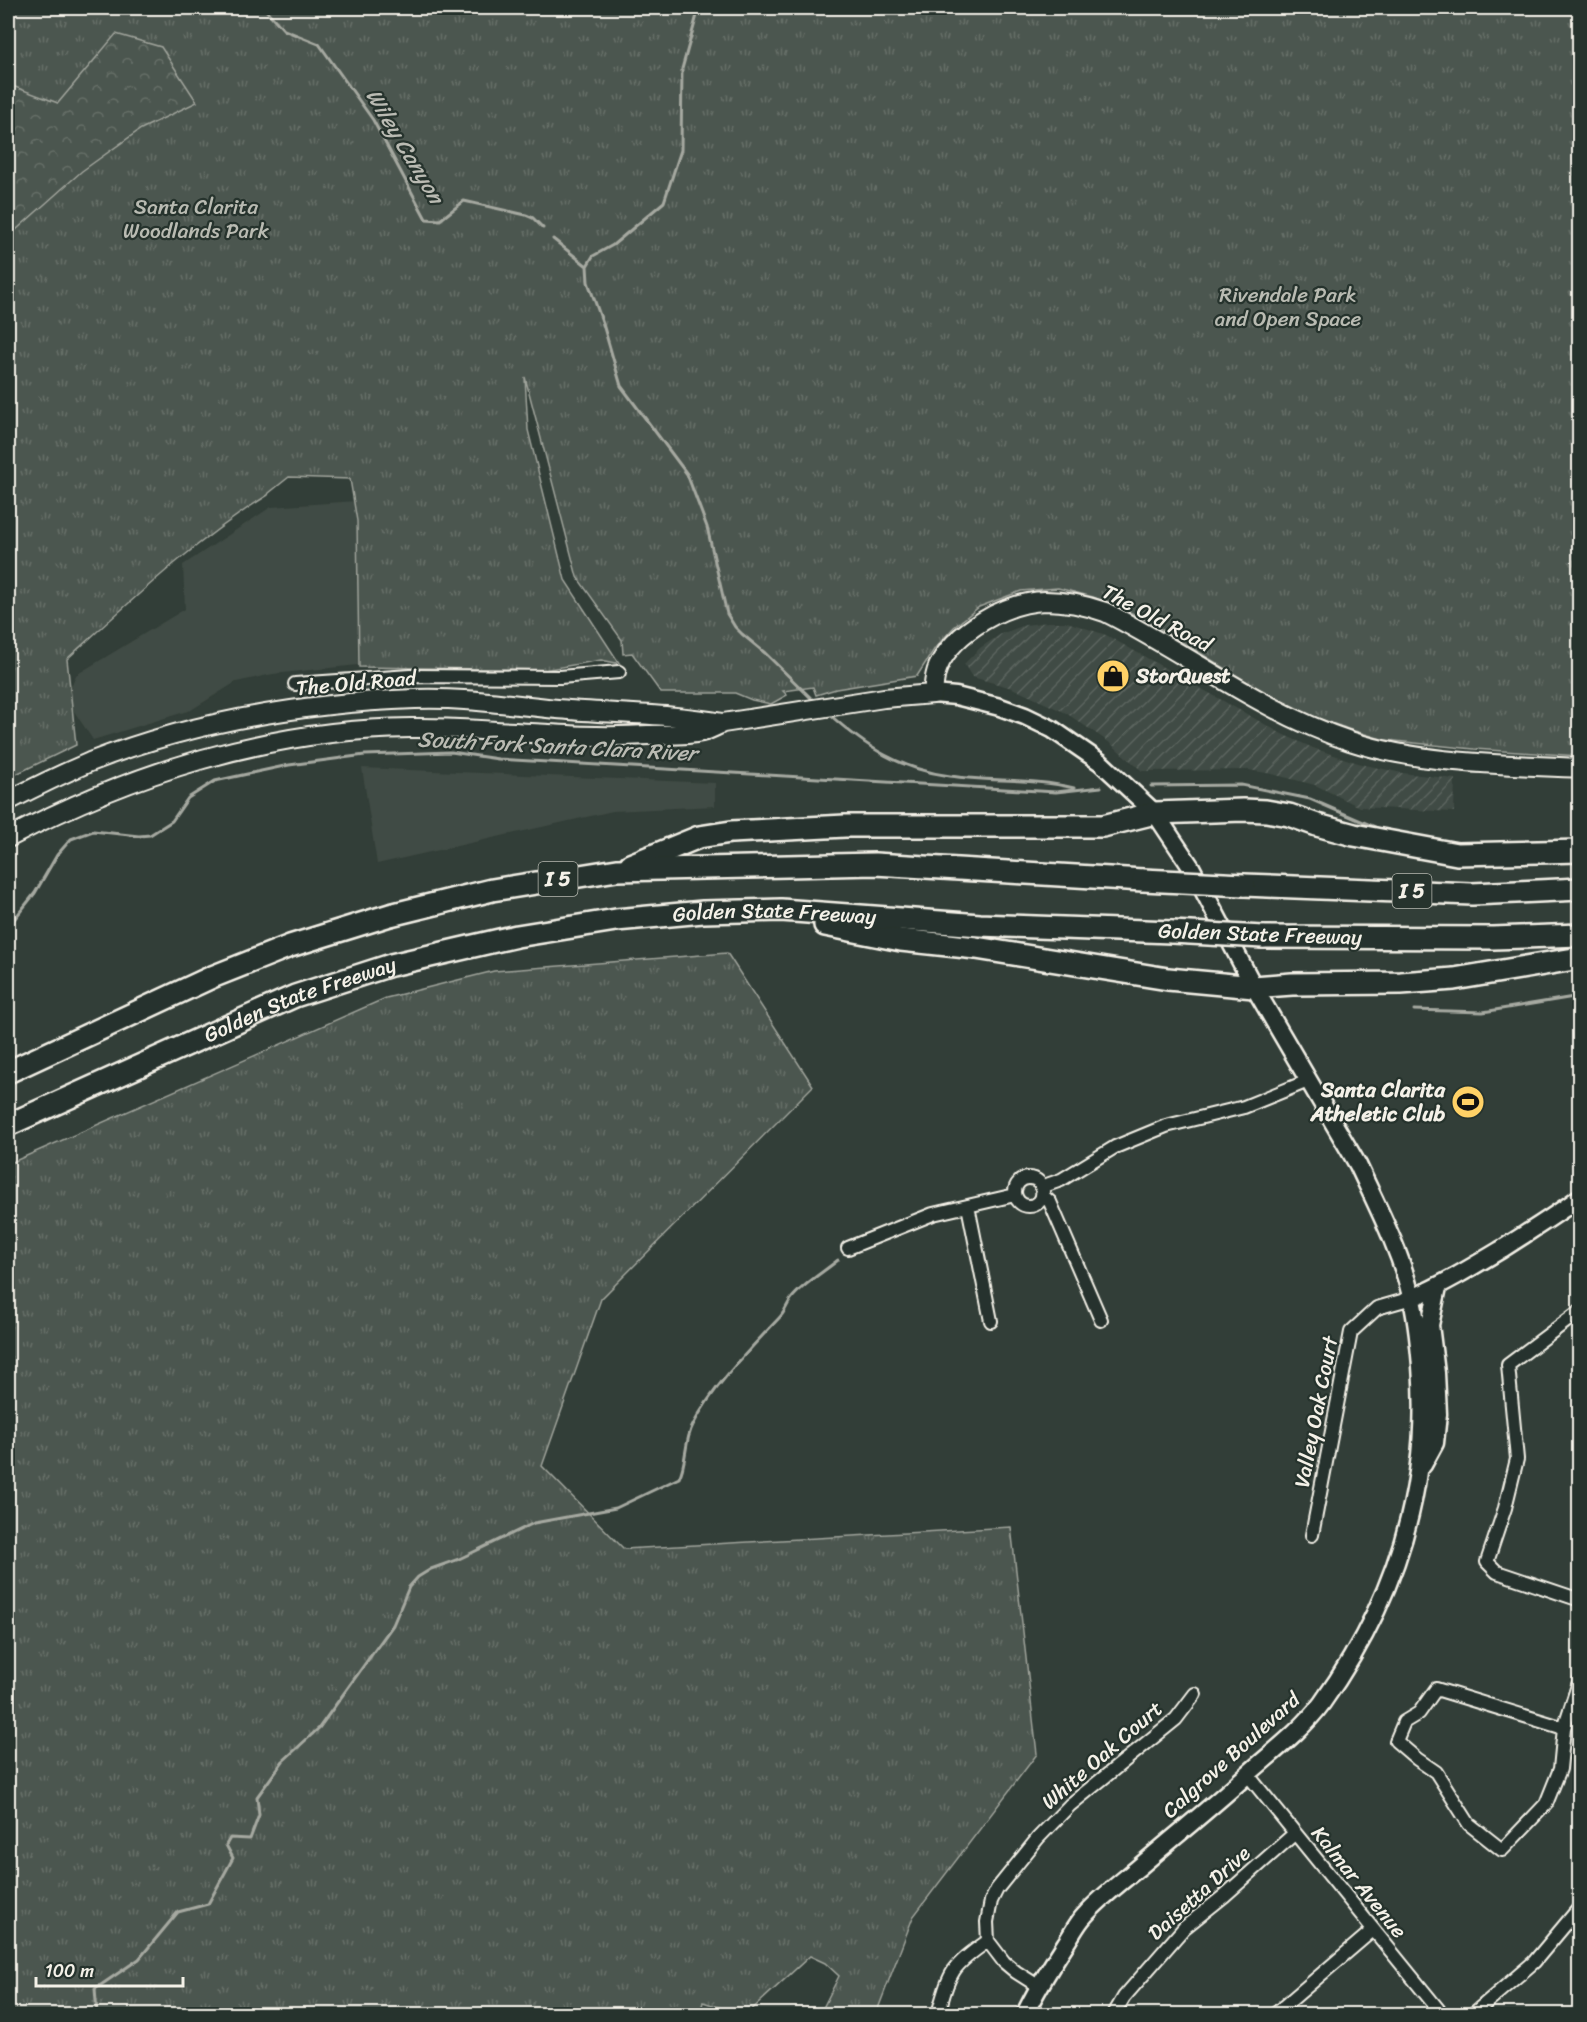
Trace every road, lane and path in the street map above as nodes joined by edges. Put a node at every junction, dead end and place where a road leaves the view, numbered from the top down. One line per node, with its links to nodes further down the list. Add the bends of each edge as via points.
1 (619, 672): 2 (street, via 560,677 410,676)
2 (295, 684)
3 (933, 694): 4 (main road); 5 (main road, The Old Road, via 934,675 944,657 980,622 1022,605 1061,602 1105,612 1281,712 1349,740 1426,759); 7 (street, Calgrove Boulevard, via 992,705 1052,729 1100,762)
4 (723, 723): 6 (main road, The Old Road, via 472,700 416,699 327,706 264,714 150,742 90,762); 8 (main road, via 701,732 629,736 411,728 349,731 268,743 130,783 55,813)
5 (1580, 768)
6 (8, 801)
7 (1155, 813): 9 (highway, via 1266,811 1354,835 1457,854); 10 (highway, via 1103,826 844,826 731,832 699,837); 15 (street, Calgrove Boulevard, via 1191,867)
8 (8, 838)
9 (1580, 851)
10 (616, 870): 11 (highway, I 5, bridge, via 875,864 1472,894); 16 (highway, I 5, via 492,890 390,915 290,946 212,977)
11 (1580, 889)
12 (747, 911): 13 (highway, Golden State Freeway / I 5, bridge, via 1263,937); 15 (highway, via 901,940); 18 (highway, Golden State Freeway / I 5, via 616,920 517,936 392,965 295,996)
13 (1580, 935)
14 (1580, 958): 15 (highway, via 1454,979)
15 (1254, 987): 17 (street, Calgrove Boulevard)
16 (8, 1072)
17 (1308, 1081): 19 (street, via 1244,1107 1167,1126 1116,1147); 25 (street, Calgrove Boulevard, via 1358,1165 1395,1244)
18 (8, 1125)
19 (1042, 1191): 20 (street, via 1036,1204 1026,1206); 20 (street, via 1036,1180 1026,1178 1017,1184); 27 (street)
20 (1015, 1195): 22 (street)
21 (1580, 1197): 24 (street)
22 (968, 1206): 23 (street, via 917,1220); 28 (street)
23 (849, 1248)
24 (1438, 1287): 25 (street); 29 (street, via 1430,1324 1438,1414 1435,1443)
25 (1412, 1298): 29 (street, Calgrove Boulevard, via 1424,1421); 30 (street, Valley Oak Court, via 1377,1308 1351,1332)
26 (1580, 1311): 31 (street, via 1508,1365 1517,1459 1487,1562 1497,1572)
27 (1101, 1320)
28 (991, 1321)
29 (1419, 1471): 35 (street, Calgrove Boulevard, via 1408,1530 1371,1625 1321,1704)
30 (1312, 1534)
31 (1580, 1599)
32 (1580, 1679): 34 (street)
33 (1196, 1694): 39 (street, White Oak Court, via 1176,1719 1070,1805 1038,1838 991,1901)
34 (1564, 1728): 34 (street, via 1436,1689 1419,1713 1404,1722 1396,1741 1436,1772 1469,1824 1503,1850 1546,1804 1560,1769)
35 (1248, 1775): 36 (street, Kalmar Avenue); 40 (street, Calgrove Boulevard, via 1084,1916)
36 (1294, 1834): 38 (street, Kalmar Avenue); 43 (street, Daisetta Drive, via 1184,1928 1130,1989)
37 (1580, 1907): 46 (street, via 1534,1962)
38 (1373, 1930): 44 (street); 45 (street, Kalmar Avenue)
39 (988, 1941): 40 (street, via 1010,1967); 41 (street, via 955,1967)
40 (1038, 1986): 42 (street, Calgrove Boulevard)
41 (938, 2014)
42 (1025, 2014)
43 (1114, 2014)
44 (1275, 2014)
45 (1442, 2014)
46 (1473, 2014)

